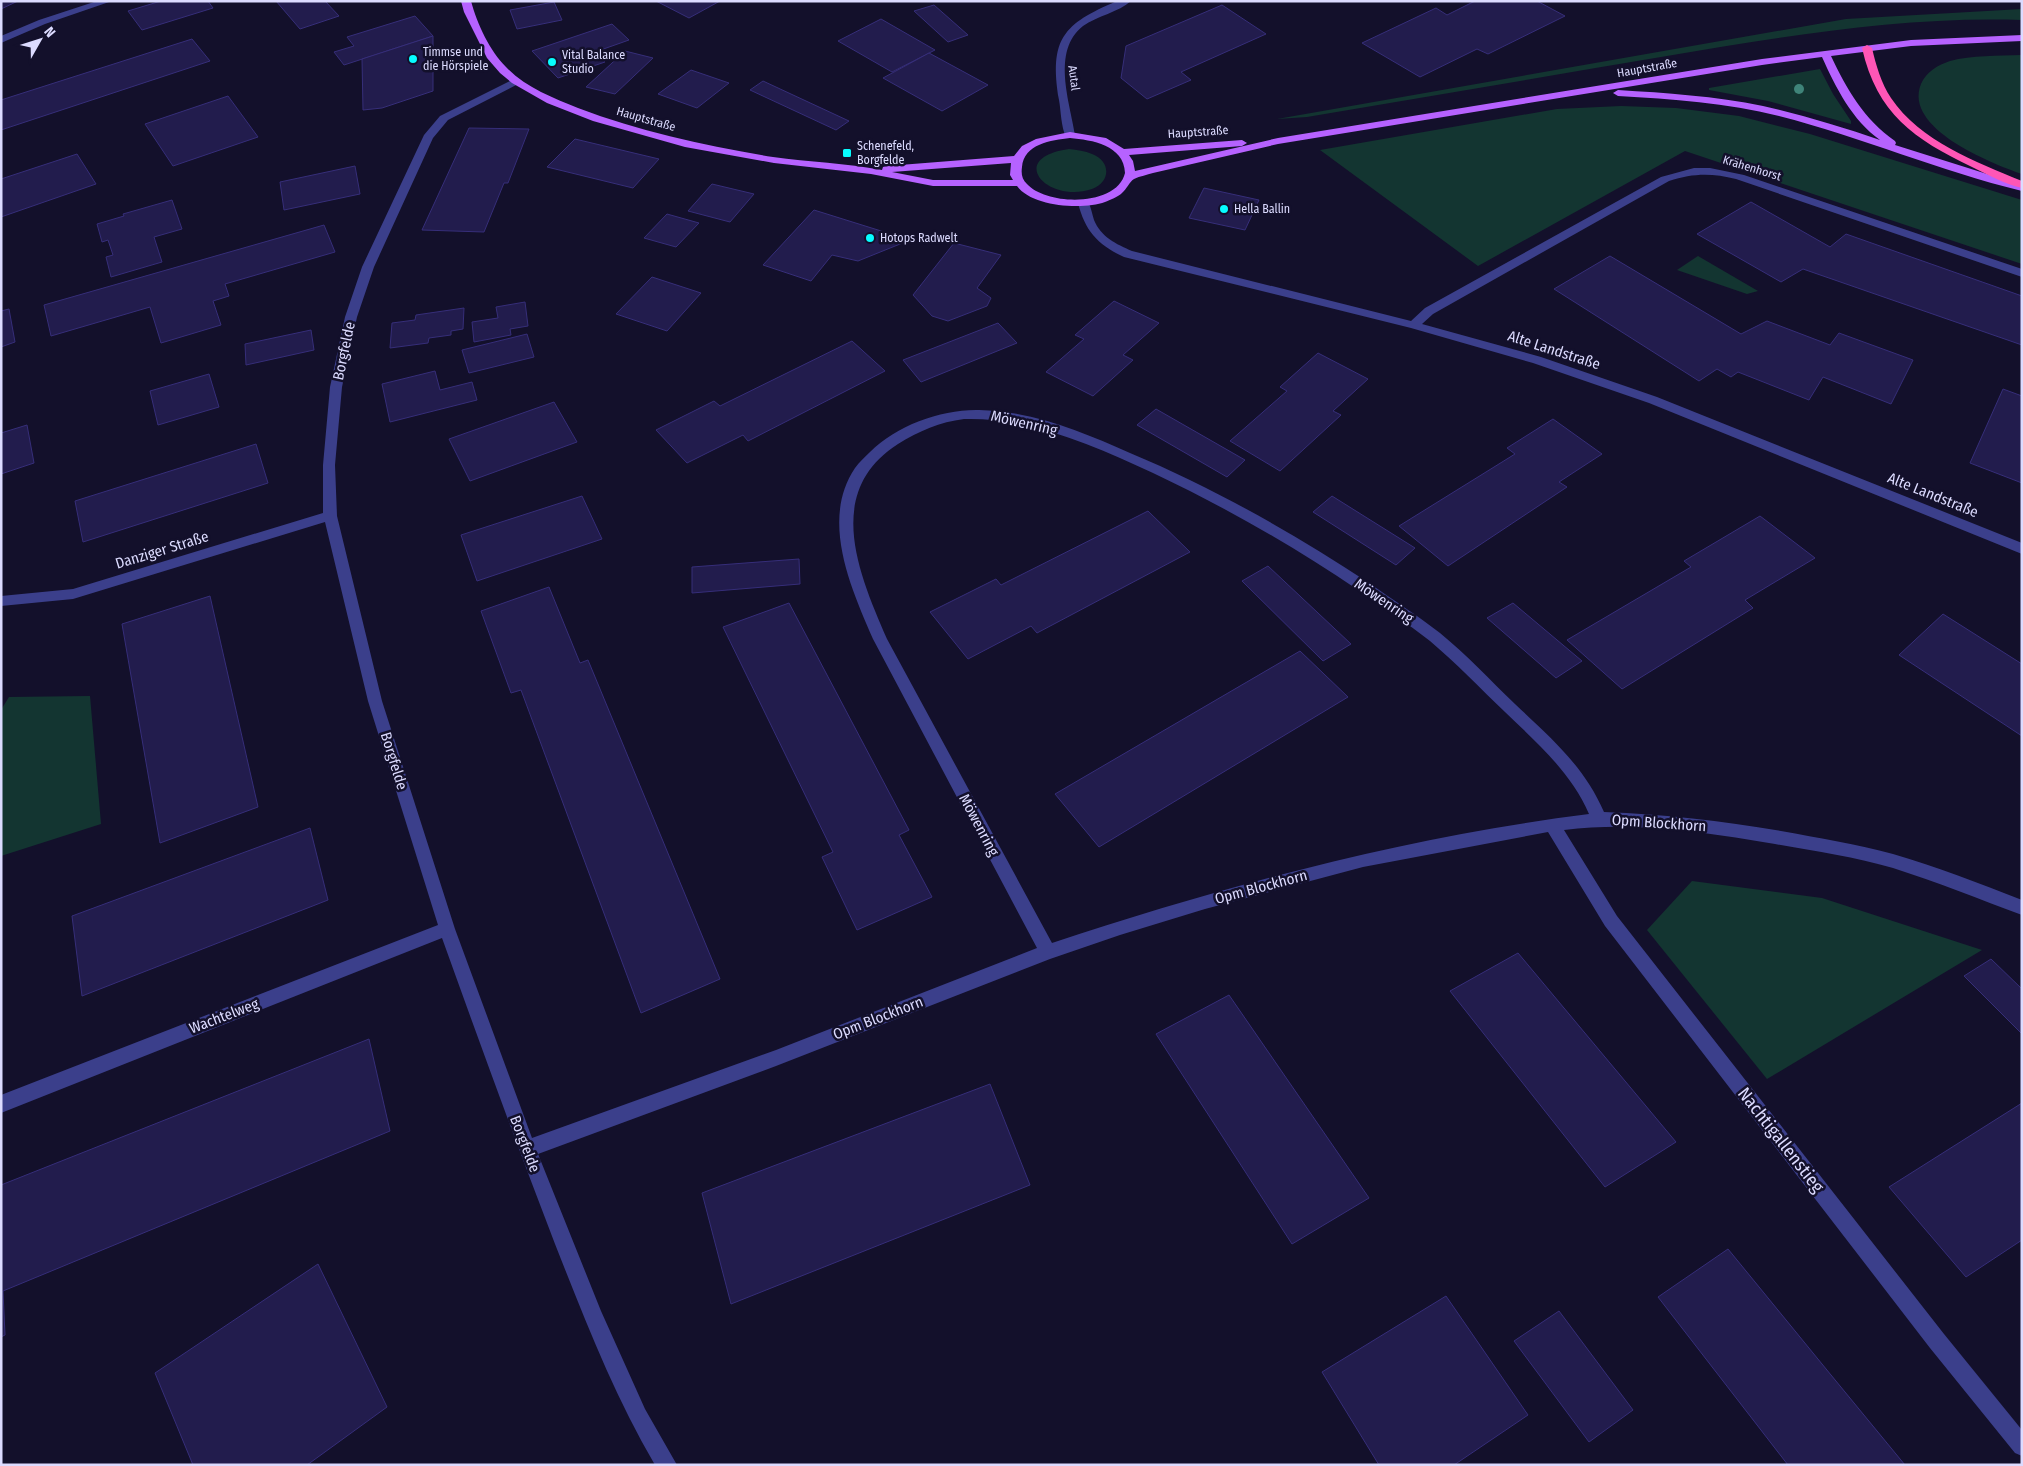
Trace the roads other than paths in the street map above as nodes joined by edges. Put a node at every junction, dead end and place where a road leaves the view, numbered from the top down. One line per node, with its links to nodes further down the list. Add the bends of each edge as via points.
1 (107, 1): 5 (street, via 42,22)
2 (466, 1): 8 (main road, Hauptstraße, via 468,12 492,58)
3 (1126, 1): 10 (street, Autal, via 1104,9 1077,26 1064,41 1058,59 1059,76)
4 (2022, 38): 6 (main road, Hauptstraße)
5 (1, 40)
6 (1866, 48): 7 (main road, Hauptstraße); 18 (highway, via 1874,76 1886,100 1912,126 1949,152)
7 (1825, 54): 9 (main road, Hauptstraße); 13 (main road, via 1842,91 1863,120 1884,139)
8 (516, 81): 15 (main road, Hauptstraße, via 551,101 597,119 685,144 774,160); 22 (street, Borgfelde, via 444,118 428,137 368,267 351,317 337,378 328,465)
9 (1592, 92): 11 (main road, Hauptstraße); 13 (main road, via 1678,96 1749,107 1798,118)
10 (1070, 135): 12 (main road, via 1099,139); 14 (main road, via 1036,142)
11 (1278, 141): 12 (main road, Hauptstraße); 16 (main road, Hauptstraße)
12 (1121, 152): 16 (main road, via 1128,160)
13 (1907, 153): 18 (main road, via 1977,177)
14 (1017, 159): 15 (main road, Hauptstraße); 17 (main road, via 1014,169)
15 (871, 171): 17 (main road, Hauptstraße, via 933,183)
16 (1129, 177): 19 (main road, via 1117,192 1102,200)
17 (1018, 183): 19 (main road, via 1044,199)
18 (2022, 186)
19 (1084, 203): 21 (street, Alte Landstraße, via 1087,218 1099,238 1128,254)
20 (2022, 273): 21 (street, Krähenhorst, via 1740,177 1711,169 1686,171 1665,179 1429,311)
21 (1413, 325): 23 (street, Alte Landstraße, via 1537,360 1653,400)
22 (330, 516): 24 (street, Danziger Straße, via 73,594); 28 (street, Borgfelde, via 375,701)
23 (2022, 549)
24 (1, 601)
25 (1599, 819): 26 (street, Opm Blockhorn); 27 (street, Opm Blockhorn, via 1653,820 1822,845 1892,861); 29 (street, Möwenring, via 1582,783 1549,746 1445,645 1338,569 1168,474 1087,439 1004,416 959,414 939,418 896,438 872,456 856,476 847,504 847,539 852,568 880,639)
26 (1552, 825): 29 (street, Opm Blockhorn, via 1363,860 1205,902); 32 (street, Nachtigallenstieg, via 1611,921 1936,1341)
27 (2022, 908)
28 (446, 929): 30 (street, Wachtelweg); 31 (street, Borgfelde)
29 (1048, 952): 31 (street, Opm Blockhorn, via 776,1058)
30 (1, 1104)
31 (527, 1149): 33 (street, Borgfelde, via 593,1316 638,1416)
32 (2022, 1446)
33 (667, 1465)

